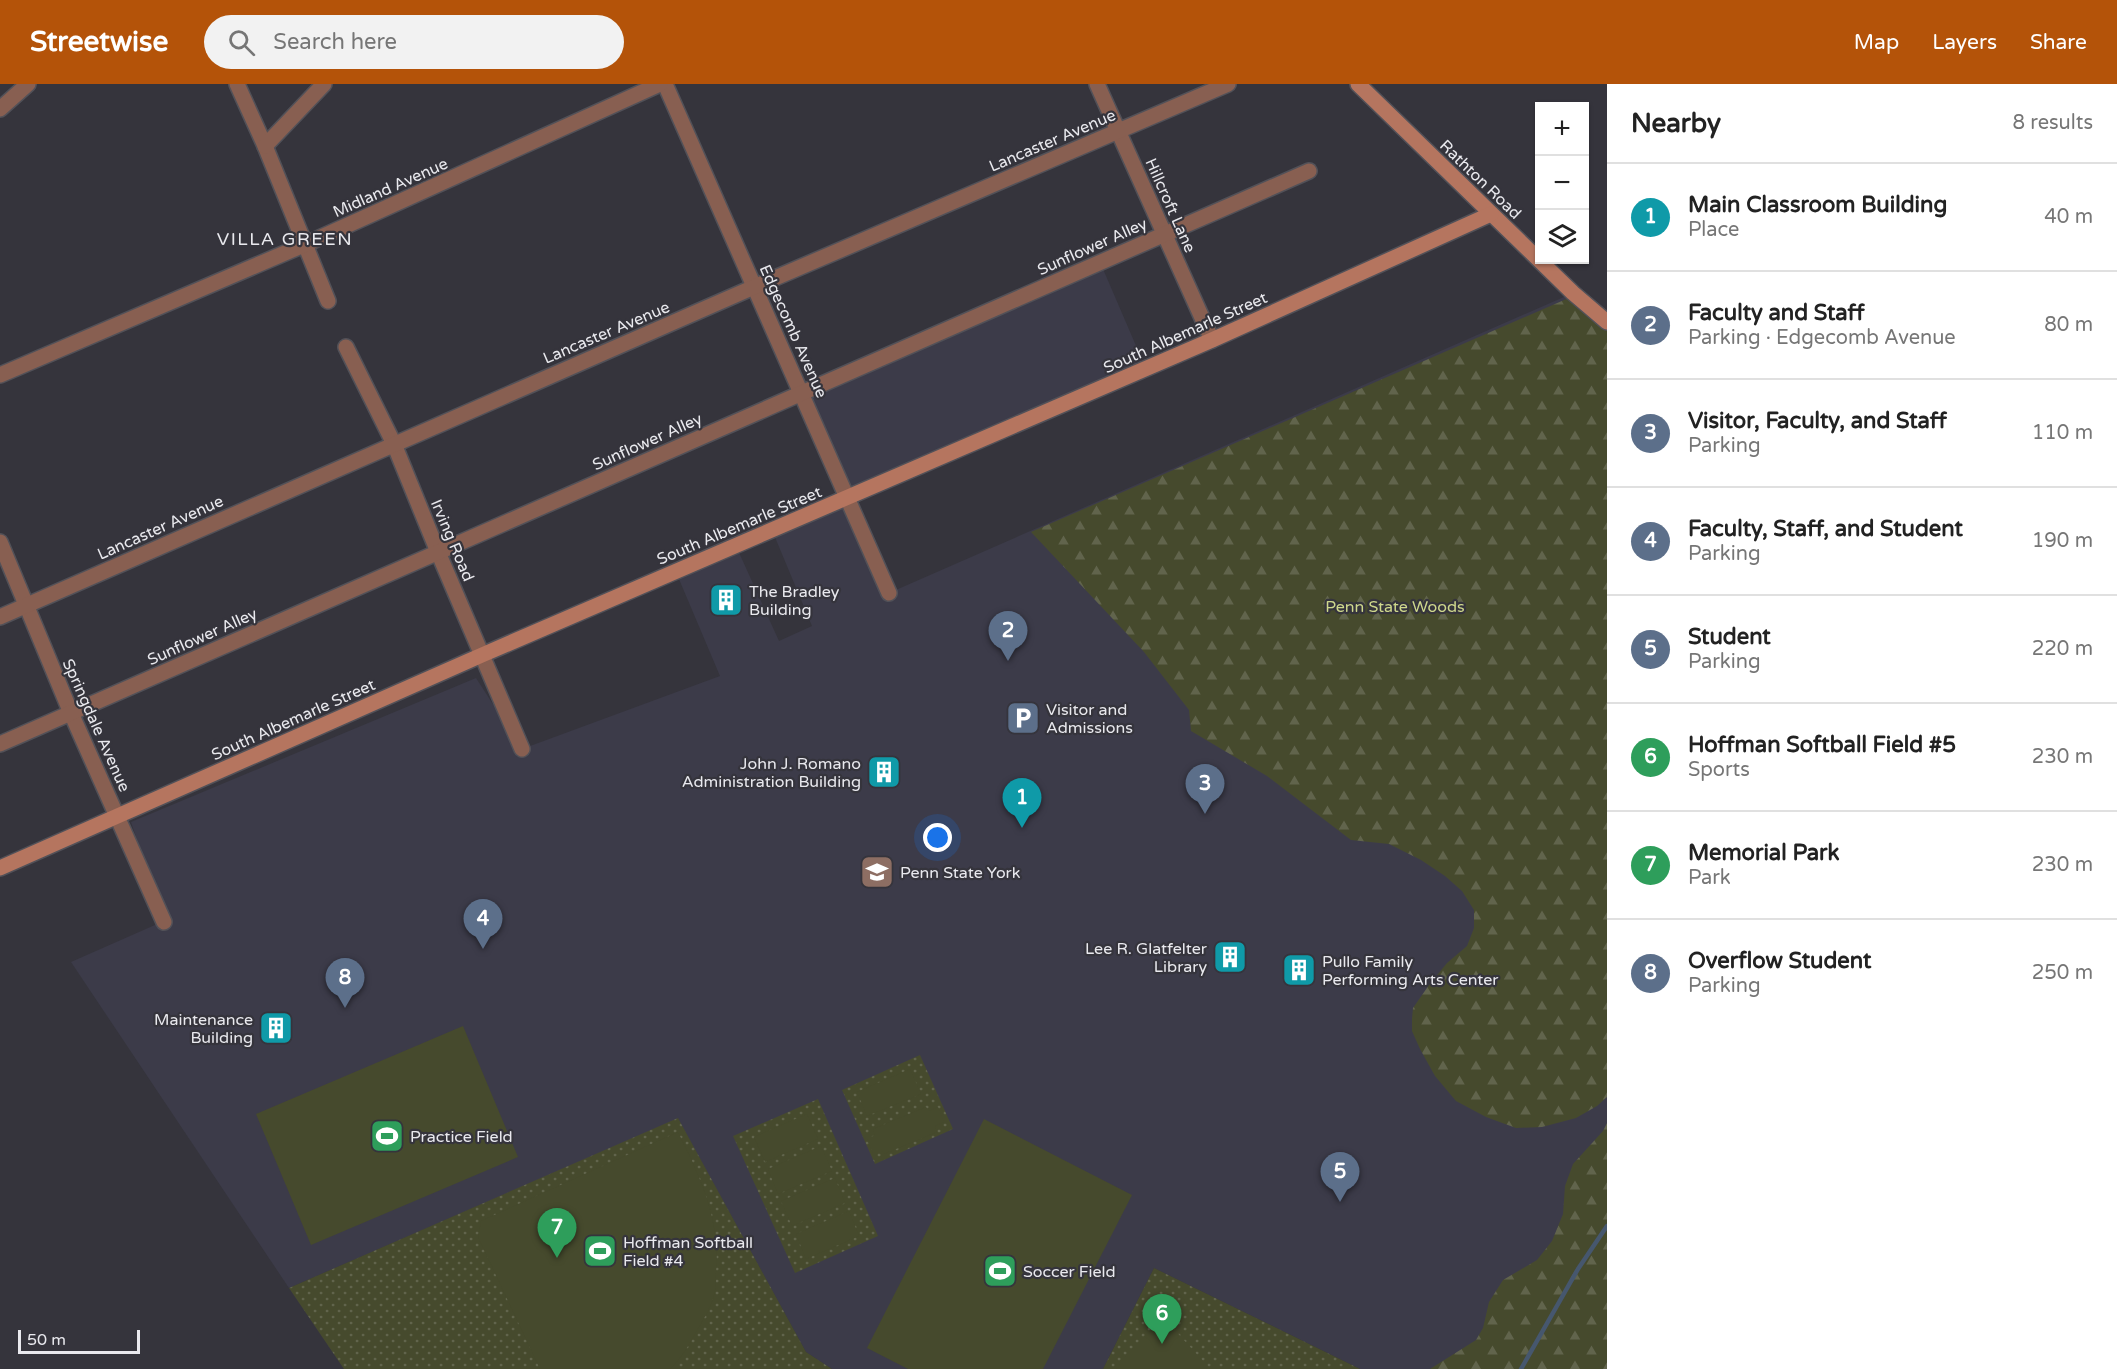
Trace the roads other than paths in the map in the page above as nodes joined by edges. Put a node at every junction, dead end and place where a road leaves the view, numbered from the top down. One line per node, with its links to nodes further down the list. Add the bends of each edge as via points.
1 (28, 84): 9 (street)
2 (237, 84): 11 (street)
3 (324, 84): 11 (street)
4 (660, 84): 15 (street, Midland Avenue)
5 (665, 84): 16 (street, Edgecomb Avenue)
6 (1097, 84): 10 (street, Hillcroft Lane)
7 (1228, 84): 10 (street, Lancaster Avenue)
8 (1358, 84): 13 (street, Rathton Road)
9 (0, 109)
10 (1119, 131): 14 (street, Hillcroft Lane); 16 (street, Lancaster Avenue)
11 (266, 146): 15 (street)
12 (1309, 171): 14 (street, Sunflower Alley)
13 (1491, 214): 18 (street, Rathton Road); 19 (street, South Albemarle Street)
14 (1165, 234): 19 (street, Hillcroft Lane); 22 (street, Sunflower Alley)
15 (306, 244): 17 (street); 21 (street, Midland Avenue)
16 (754, 287): 22 (street, Edgecomb Avenue); 23 (street, Lancaster Avenue)
17 (328, 301)
18 (1607, 322)
19 (1212, 340): 24 (street, South Albemarle Street)
20 (346, 347): 23 (street, Irving Road)
21 (0, 375)
22 (802, 393): 24 (street, Edgecomb Avenue); 26 (street, Sunflower Alley)
23 (394, 444): 26 (street, Irving Road); 28 (street, Lancaster Avenue)
24 (848, 498): 27 (street, Edgecomb Avenue); 30 (street, South Albemarle Street)
25 (0, 542): 28 (street, Springdale Avenue)
26 (438, 552): 30 (street, Irving Road); 31 (street, Sunflower Alley)
27 (889, 593)
28 (26, 606): 29 (street, Lancaster Avenue); 31 (street, Springdale Avenue)
29 (0, 617)
30 (482, 655): 33 (street, Irving Road); 34 (street, South Albemarle Street)
31 (71, 713): 32 (street, Sunflower Alley); 34 (street, Springdale Avenue)
32 (0, 744)
33 (522, 749)
34 (117, 816): 35 (street, South Albemarle Street); 36 (street, Springdale Avenue)
35 (0, 868)
36 (164, 922)

